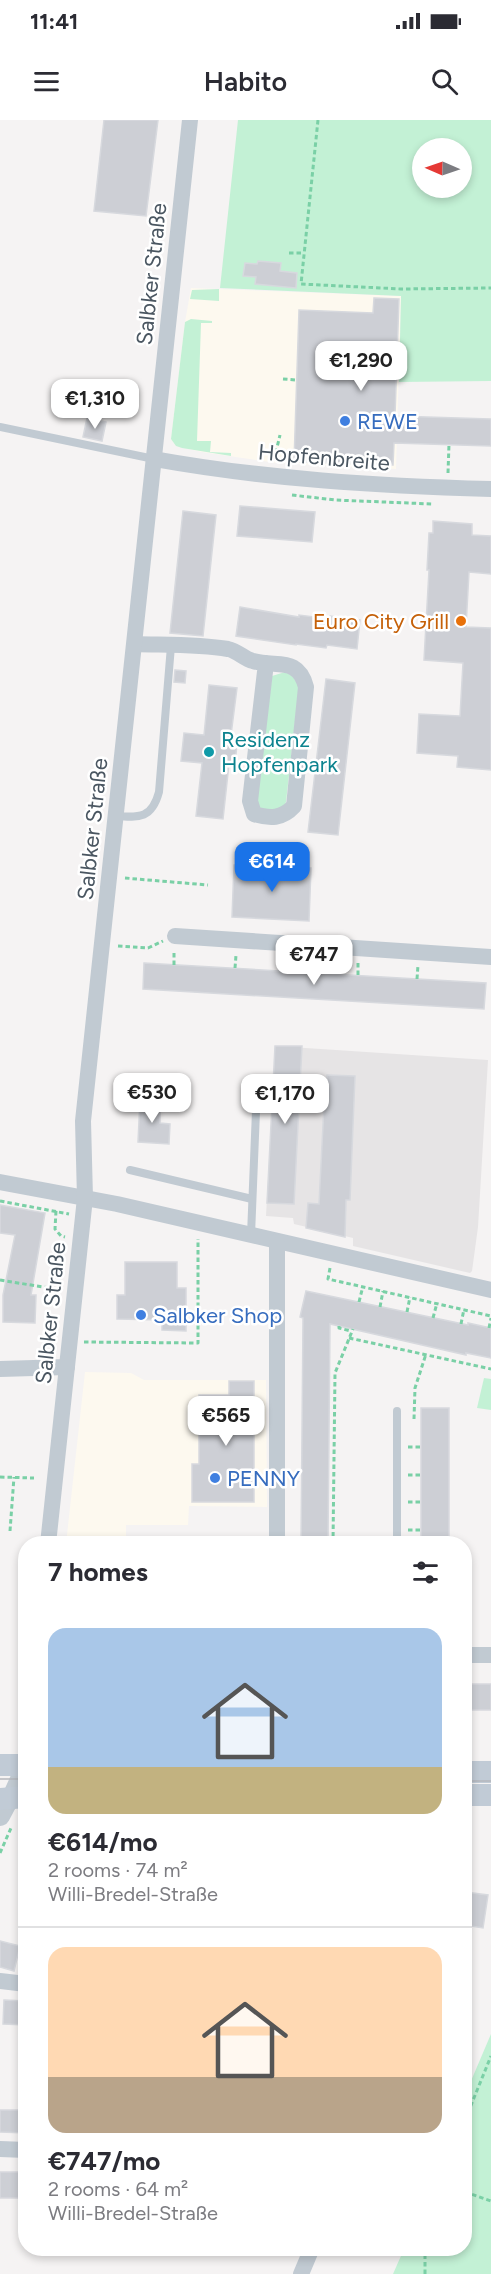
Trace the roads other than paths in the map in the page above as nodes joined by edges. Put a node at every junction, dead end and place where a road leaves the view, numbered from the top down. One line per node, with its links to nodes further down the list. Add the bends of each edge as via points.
1 (190, 120): 3 (street, Salbker Straße)
2 (0, 427): 3 (lane)
3 (154, 459): 4 (street, Hopfenbreite, via 262,476); 5 (street, Salbker Straße)
4 (491, 489)
5 (135, 644): 6 (street); 8 (street, Salbker Straße)
6 (171, 646): 7 (street, via 228,649 254,662); 8 (lane, via 156,803 147,814 136,818)
7 (266, 663): 7 (street, via 296,668 306,687 294,806 286,814 266,818 254,814 250,801)
8 (116, 816): 14 (street, Salbker Straße, via 83,1121)
9 (175, 936): 10 (street)
10 (491, 957)
11 (257, 1086): 15 (lane)
12 (130, 1170): 15 (lane)
13 (0, 1182): 14 (street)
14 (85, 1198): 16 (street); 19 (street, Salbker Straße)
15 (252, 1199): 16 (lane)
16 (251, 1236): 17 (street)
17 (277, 1242): 18 (street); 23 (street)
18 (491, 1290)
19 (67, 1367): 20 (street); 22 (street, Salbker Straße)
20 (0, 1369)
21 (397, 1411): 24 (lane)
22 (49, 1536)
23 (277, 1536)
24 (397, 1536)
25 (472, 1655): 26 (street)
26 (491, 1655)
27 (18, 1764): 28 (main road)
28 (0, 1765)
29 (472, 1772): 30 (main road)
30 (491, 1772)
31 (18, 1781): 34 (street)
32 (472, 1795): 33 (main road)
33 (491, 1795)
34 (9, 1803)
35 (0, 1981): 36 (street)
36 (18, 1983)
37 (0, 2149): 38 (street)
38 (18, 2150)
39 (309, 2256): 40 (street)
40 (301, 2274)

